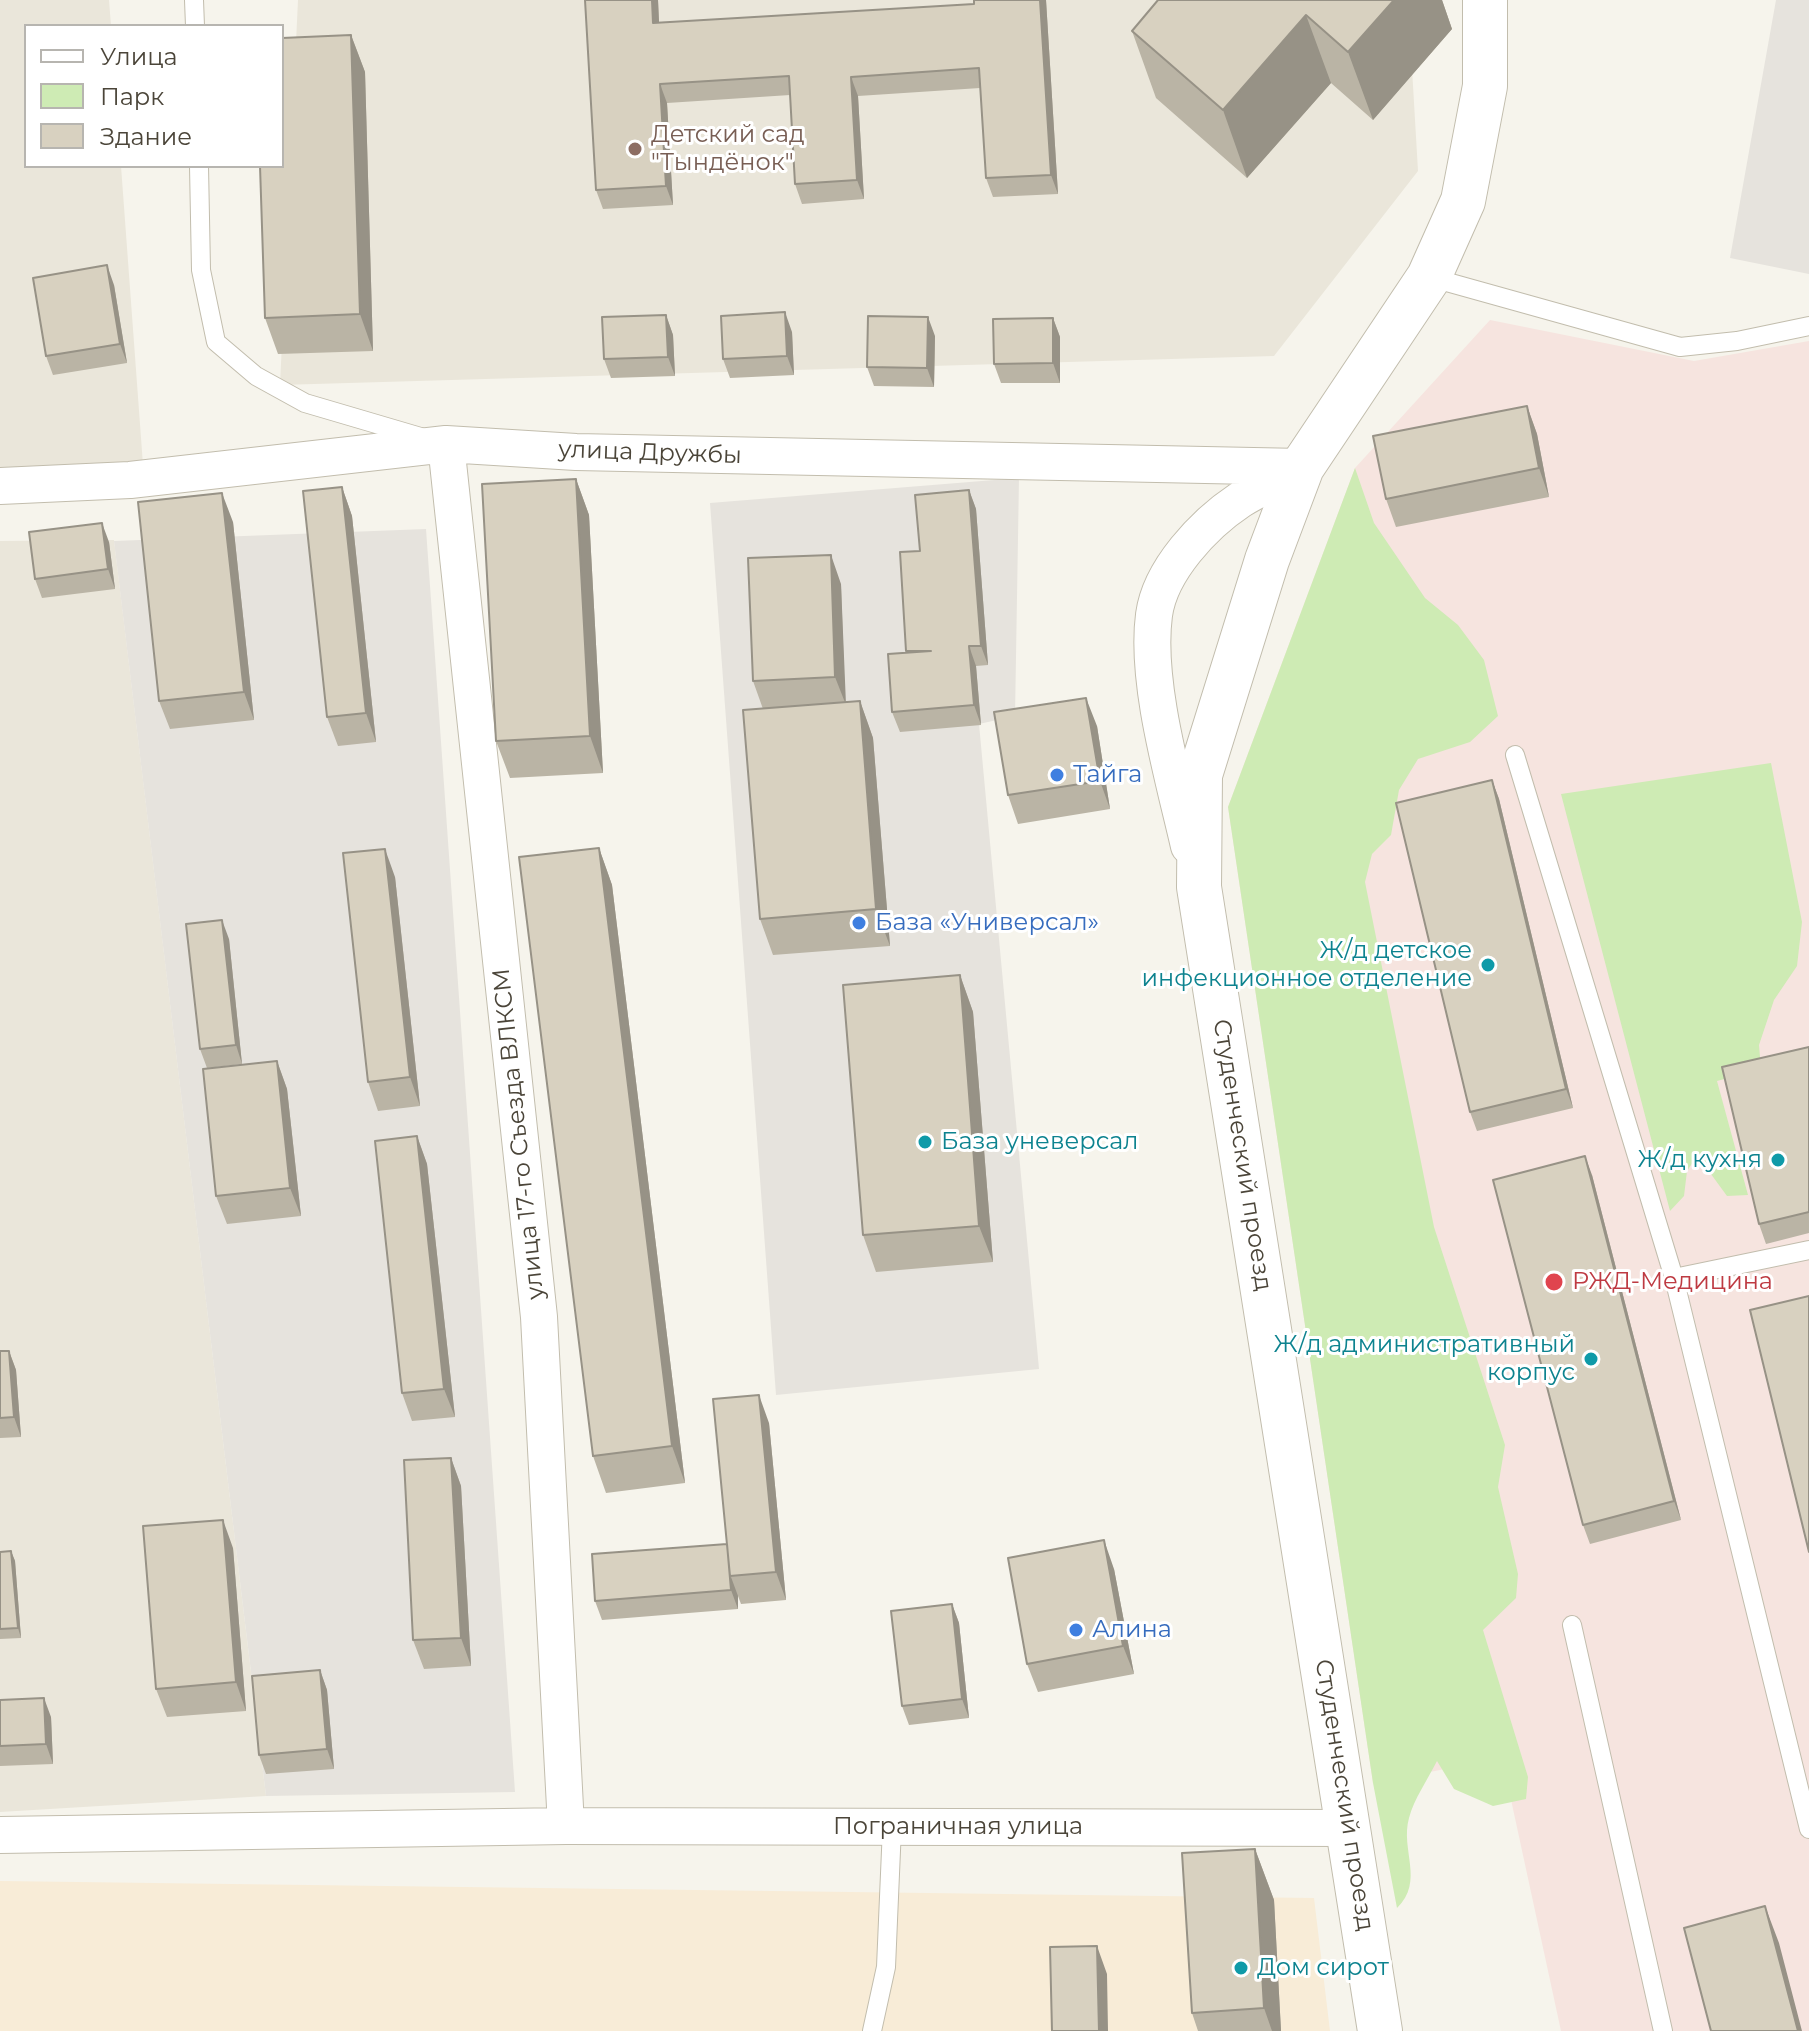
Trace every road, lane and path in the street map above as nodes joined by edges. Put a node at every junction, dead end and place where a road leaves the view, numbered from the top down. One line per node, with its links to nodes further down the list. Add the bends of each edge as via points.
1 (194, 0): 3 (lane)
2 (1485, 0): 5 (street, Студенческий проезд, via 1485,86 1476,146 1463,201)
3 (195, 24)
4 (199, 168): 7 (lane, via 201,270 216,342 256,376 305,403)
5 (1429, 277): 6 (lane, via 1680,347); 8 (street, Студенческий проезд)
6 (1809, 326)
7 (446, 444): 8 (street, улица Дружбы, via 576,452); 9 (street, улица Дружбы, via 130,480); 15 (street, улица 17-го Съезда ВЛКСМ, via 539,1317)
8 (1302, 467): 11 (street, Студенческий проезд, via 1200,775); 11 (street, via 1239,501 1194,541 1171,570 1154,614 1163,736)
9 (0, 486)
10 (1515, 755): 13 (lane)
11 (1199, 887): 17 (street, Студенческий проезд)
12 (1809, 1250): 13 (lane)
13 (1674, 1278): 18 (lane)
14 (1572, 1625): 22 (lane)
15 (566, 1826): 16 (street, Пограничная улица); 19 (street, Пограничная улица)
16 (892, 1827): 17 (street, Пограничная улица); 20 (lane, via 886,1967)
17 (1350, 1828): 21 (street, Студенческий проезд)
18 (1809, 1829)
19 (0, 1835)
20 (872, 2031)
21 (1380, 2031)
22 (1663, 2031)

